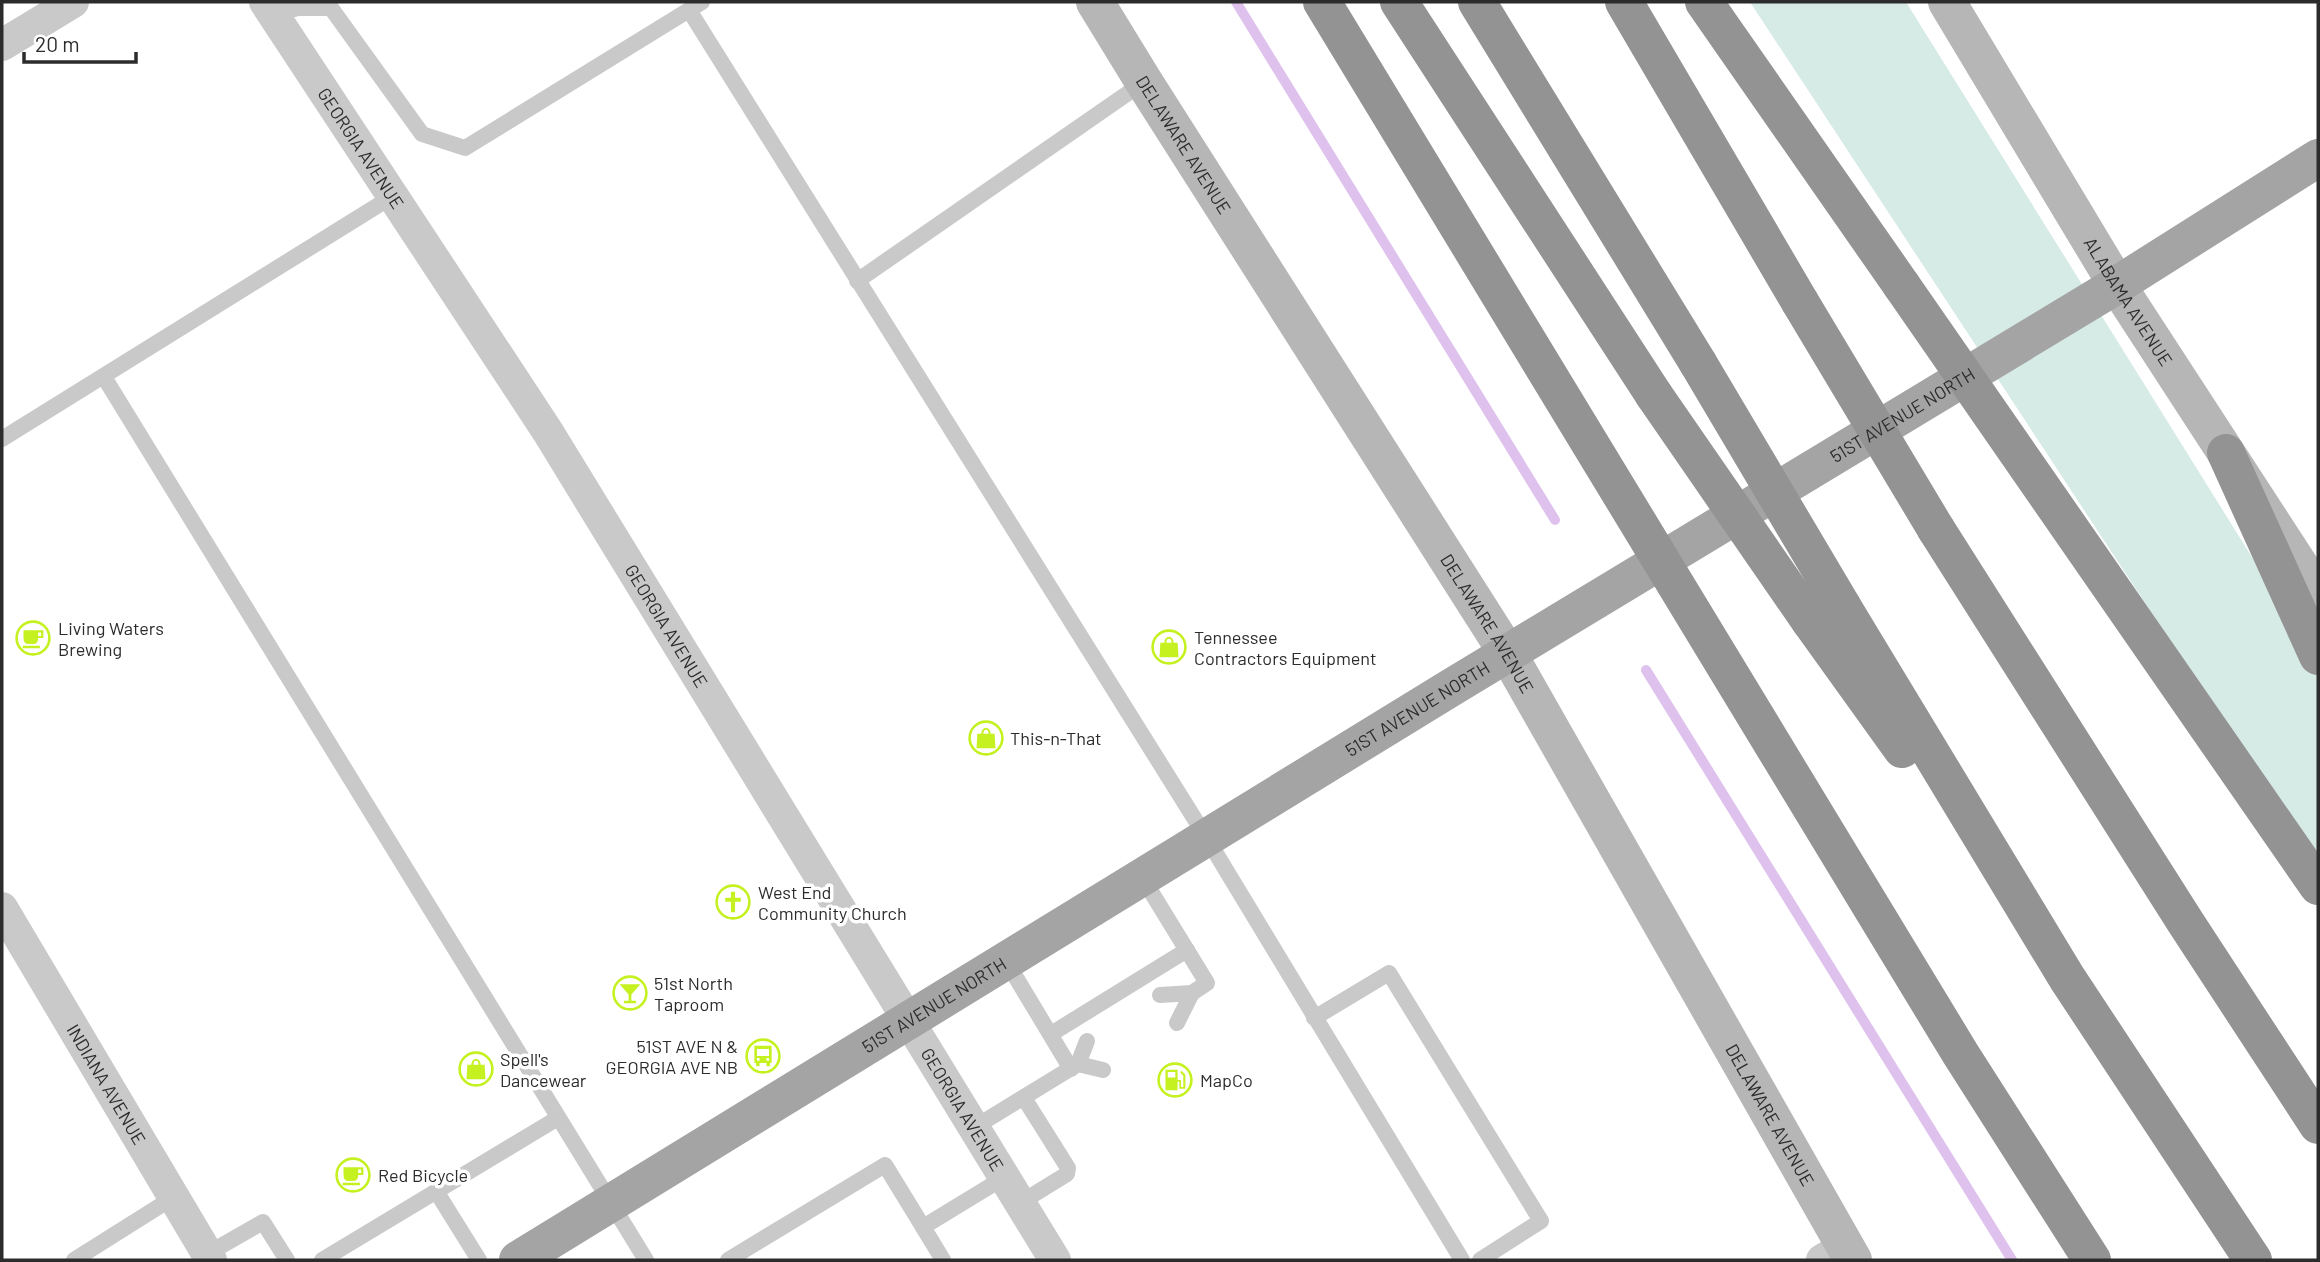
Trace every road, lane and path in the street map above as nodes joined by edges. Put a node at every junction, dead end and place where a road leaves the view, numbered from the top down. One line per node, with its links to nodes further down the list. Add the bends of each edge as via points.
1 (73, 2): 11 (street)
2 (1095, 2): 12 (main road, DELAWARE AVENUE)
3 (1322, 2): 61 (highway, bridge, via 1953,1041)
4 (1399, 2): 21 (highway, bridge, via 1654,395)
5 (1477, 2): 21 (highway, bridge, via 1698,363)
6 (1624, 2): 41 (highway, bridge, via 1936,528)
7 (1704, 2): 26 (highway, bridge)
8 (1947, 2): 16 (main road, ALABAMA AVENUE)
9 (695, 6): 10 (lane, via 465,148 422,134 331,8); 15 (lane)
10 (269, 8): 14 (street, GEORGIA AVENUE)
11 (2, 45)
12 (1144, 82): 15 (lane); 22 (main road, DELAWARE AVENUE)
13 (2318, 158): 16 (main road, 51ST AVENUE NORTH)
14 (393, 196): 17 (lane); 33 (street, GEORGIA AVENUE, via 548,432)
15 (857, 281): 24 (lane)
16 (2117, 285): 19 (main road, ALABAMA AVENUE); 22 (main road, 51ST AVENUE NORTH)
17 (104, 377): 18 (lane); 40 (lane)
18 (2, 439)
19 (2226, 453): 20 (main road, ALABAMA AVENUE); 23 (highway)
20 (2318, 594)
21 (1826, 613): 62 (highway)
22 (1508, 654): 24 (main road, 51ST AVENUE NORTH); 48 (main road, DELAWARE AVENUE)
23 (2318, 656)
24 (1206, 838): 25 (main road, 51ST AVENUE NORTH); 32 (lane)
25 (1142, 877): 28 (lane); 29 (main road, 51ST AVENUE NORTH)
26 (2318, 886)
27 (2, 908): 45 (street, INDIANA AVENUE)
28 (1187, 950): 30 (lane, via 1207,984); 35 (lane)
29 (1006, 961): 33 (main road, 51ST AVENUE NORTH); 35 (lane)
30 (1192, 993): 31 (lane); 34 (lane)
31 (1160, 995)
32 (1314, 1018): 59 (lane); 60 (lane, via 1389,973 1541,1221)
33 (908, 1020): 42 (street, GEORGIA AVENUE); 46 (main road, 51ST AVENUE NORTH)
34 (1177, 1023)
35 (1051, 1034): 37 (lane)
36 (1087, 1041): 37 (lane)
37 (1075, 1067): 38 (lane); 39 (lane)
38 (1103, 1070)
39 (1024, 1098): 42 (lane); 43 (lane, via 1068,1168 1067,1174)
40 (558, 1118): 44 (lane); 46 (lane)
41 (2318, 1125)
42 (975, 1128): 43 (street, GEORGIA AVENUE)
43 (1012, 1190): 47 (lane); 58 (street, GEORGIA AVENUE)
44 (436, 1191): 52 (lane); 53 (lane)
45 (174, 1197): 49 (street, INDIANA AVENUE); 50 (lane)
46 (611, 1203): 54 (main road, 51ST AVENUE NORTH); 55 (lane)
47 (923, 1227): 56 (lane, via 885,1165); 57 (lane)
48 (1840, 1256)
49 (209, 1257): 51 (lane, via 263,1222)
50 (74, 1260)
51 (287, 1260)
52 (322, 1260)
53 (479, 1260)
54 (518, 1260)
55 (646, 1260)
56 (728, 1260)
57 (943, 1260)
58 (1055, 1260)
59 (1462, 1260)
60 (1480, 1260)
61 (2092, 1260)
62 (2253, 1260)

